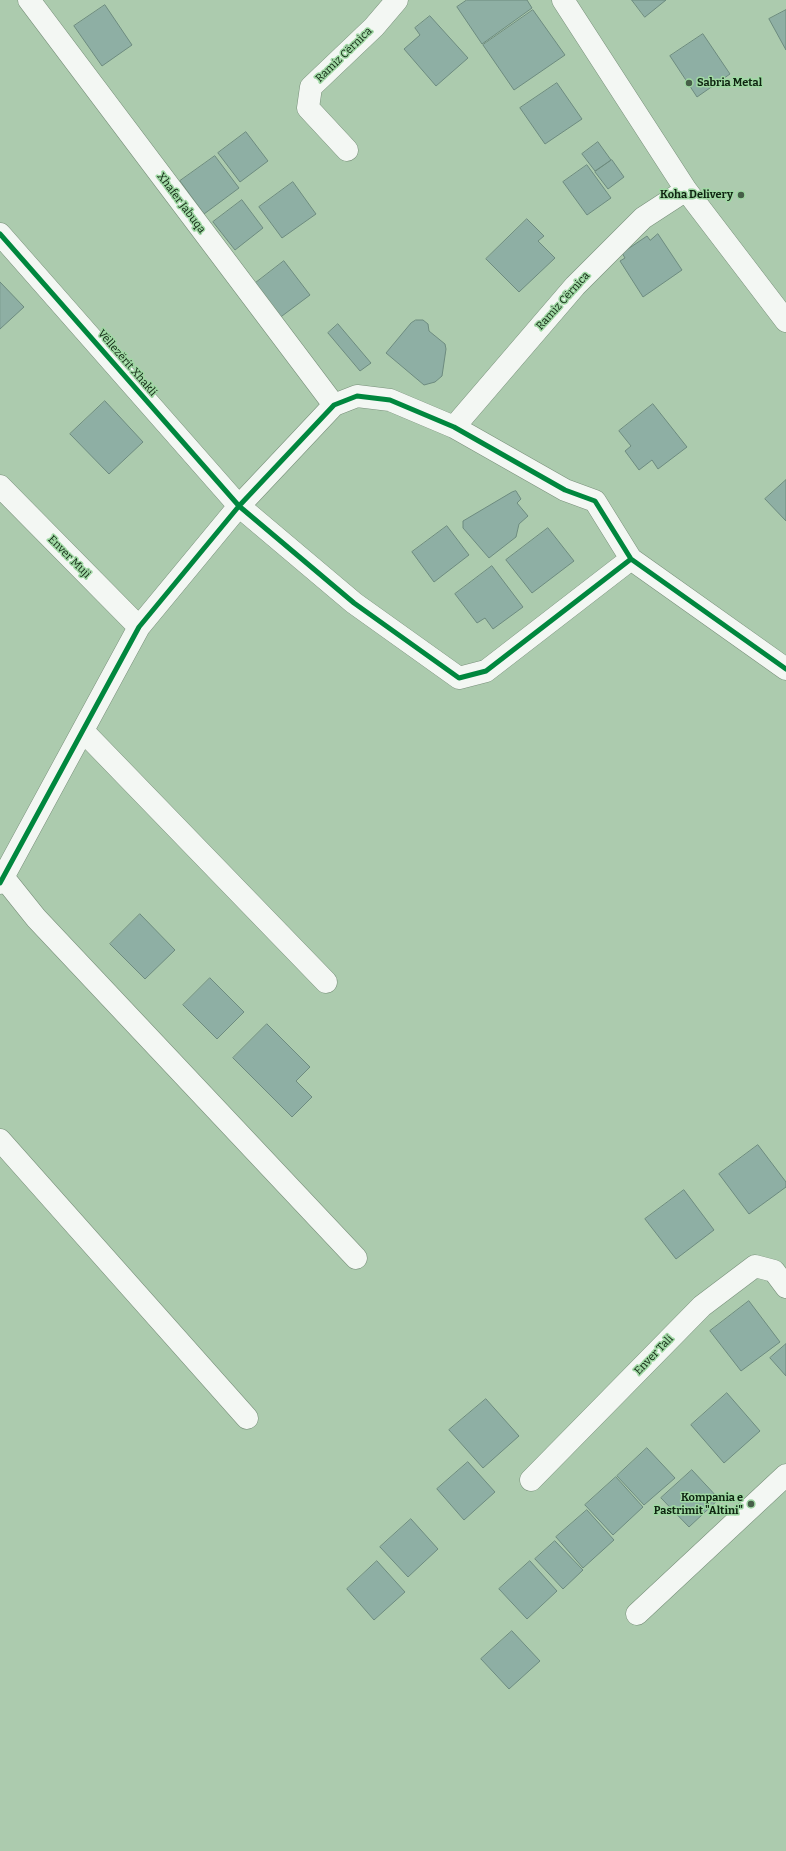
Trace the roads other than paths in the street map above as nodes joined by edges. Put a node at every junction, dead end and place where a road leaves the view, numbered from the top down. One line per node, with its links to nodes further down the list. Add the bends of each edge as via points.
1 (29, 0): 8 (street, Xhafer Jabuqa)
2 (398, 0): 4 (street, Ramiz Cërnica, via 374,27 311,87 308,108)
3 (564, 0): 5 (street)
4 (347, 150)
5 (686, 190): 7 (street); 9 (street, Ramiz Cërnica, via 643,218 574,286)
6 (0, 234): 11 (street, Vëllezërit Xhakli)
7 (786, 321)
8 (334, 405): 9 (street, via 357,396 390,400); 11 (street)
9 (454, 427): 12 (street, via 565,490 595,501)
10 (0, 486): 13 (street, Enver Muji)
11 (239, 506): 12 (street, Vëllezërit Xhakli, via 354,603 459,678 486,671); 13 (street)
12 (631, 559): 14 (street)
13 (139, 627): 15 (street)
14 (786, 669)
15 (83, 731): 16 (street); 17 (street)
16 (2, 880): 19 (street)
17 (326, 982)
18 (0, 1140): 21 (street)
19 (356, 1258)
20 (786, 1287): 23 (street, Enver Tali, via 774,1271 755,1266 702,1306)
21 (247, 1418)
22 (786, 1476): 24 (street)
23 (532, 1480)
24 (637, 1614)

